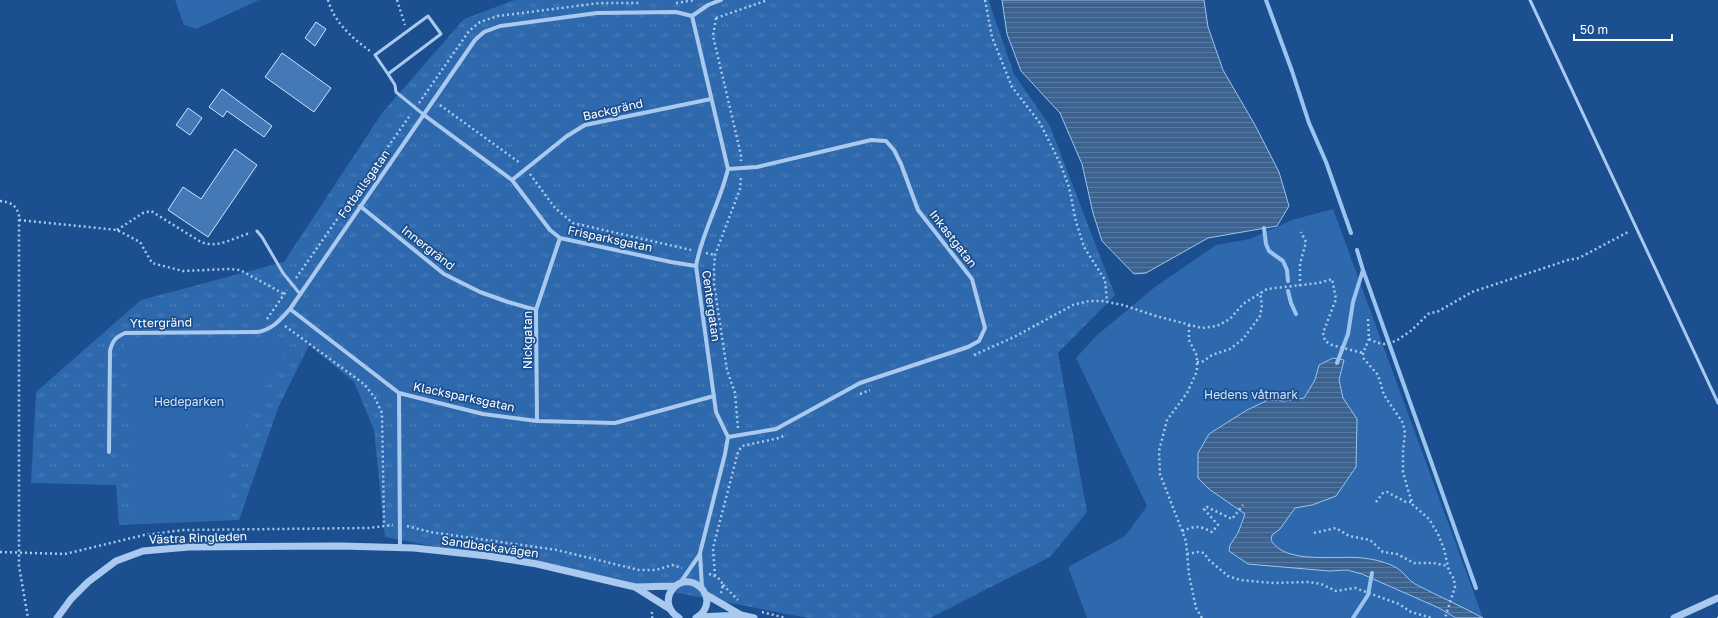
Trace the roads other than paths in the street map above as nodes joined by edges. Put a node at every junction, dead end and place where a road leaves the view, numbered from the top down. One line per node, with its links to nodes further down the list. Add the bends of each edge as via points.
1 (720, 0): 3 (street)
2 (1530, 0): 18 (lane)
3 (692, 16): 5 (street, Centergatan); 6 (street, Fotballsgatan, via 676,12 597,13 500,26 484,32 474,40)
4 (388, 74): 4 (lane, via 442,34 428,16 375,55); 6 (lane, via 396,92)
5 (711, 99): 7 (street, Centergatan); 8 (street, Backgränd, via 585,125 567,136)
6 (424, 115): 8 (street, Frisparksgatan); 9 (street, Fotballsgatan)
7 (728, 169): 12 (street, Centergatan, via 698,251); 20 (street, Inkastgatan, via 757,167 871,140 886,141 894,150 918,210 972,279 985,328 979,341 968,347 860,383 776,429)
8 (512, 180): 11 (street, Frisparksgatan, via 550,230)
9 (360, 206): 13 (street, Fotballsgatan); 15 (street, Innergränd, via 444,274 480,292)
10 (257, 231): 13 (lane, via 283,273)
11 (560, 238): 12 (street, Frisparksgatan); 15 (street, Nickgatan)
12 (696, 266): 17 (street, Centergatan)
13 (300, 294): 14 (street, Fotballsgatan)
14 (290, 309): 16 (street); 21 (street, Yttergränd, via 279,322 267,330 258,332 125,333 118,336 112,342 110,352)
15 (536, 310): 19 (street, Nickgatan)
16 (399, 393): 19 (street, Klacksparksgatan, via 483,414); 23 (street)
17 (714, 396): 19 (street, Klacksparksgatan, via 615,423); 20 (street, Centergatan, via 716,412)
18 (1718, 403)
19 (537, 421)
20 (728, 437): 24 (street)
21 (110, 452)
22 (341, 546): 23 (street, Sandbackavägen); 32 (street, Västra Ringleden, via 189,546 143,551 105,568 71,599)
23 (400, 547): 26 (street, Sandbackavägen, via 530,563)
24 (700, 554): 25 (street); 27 (street)
25 (678, 584): 26 (street, Sandbackavägen); 27 (street, Sandbackavägen, via 692,582); 30 (street, via 668,596)
26 (635, 587): 30 (street, Sandbackavägen)
27 (704, 591): 29 (street); 31 (street, via 706,606)
28 (1718, 598): 34 (street)
29 (741, 614): 31 (street); 33 (street)
30 (674, 615)
31 (697, 617)
32 (57, 618)
33 (754, 618)
34 (1674, 618)

